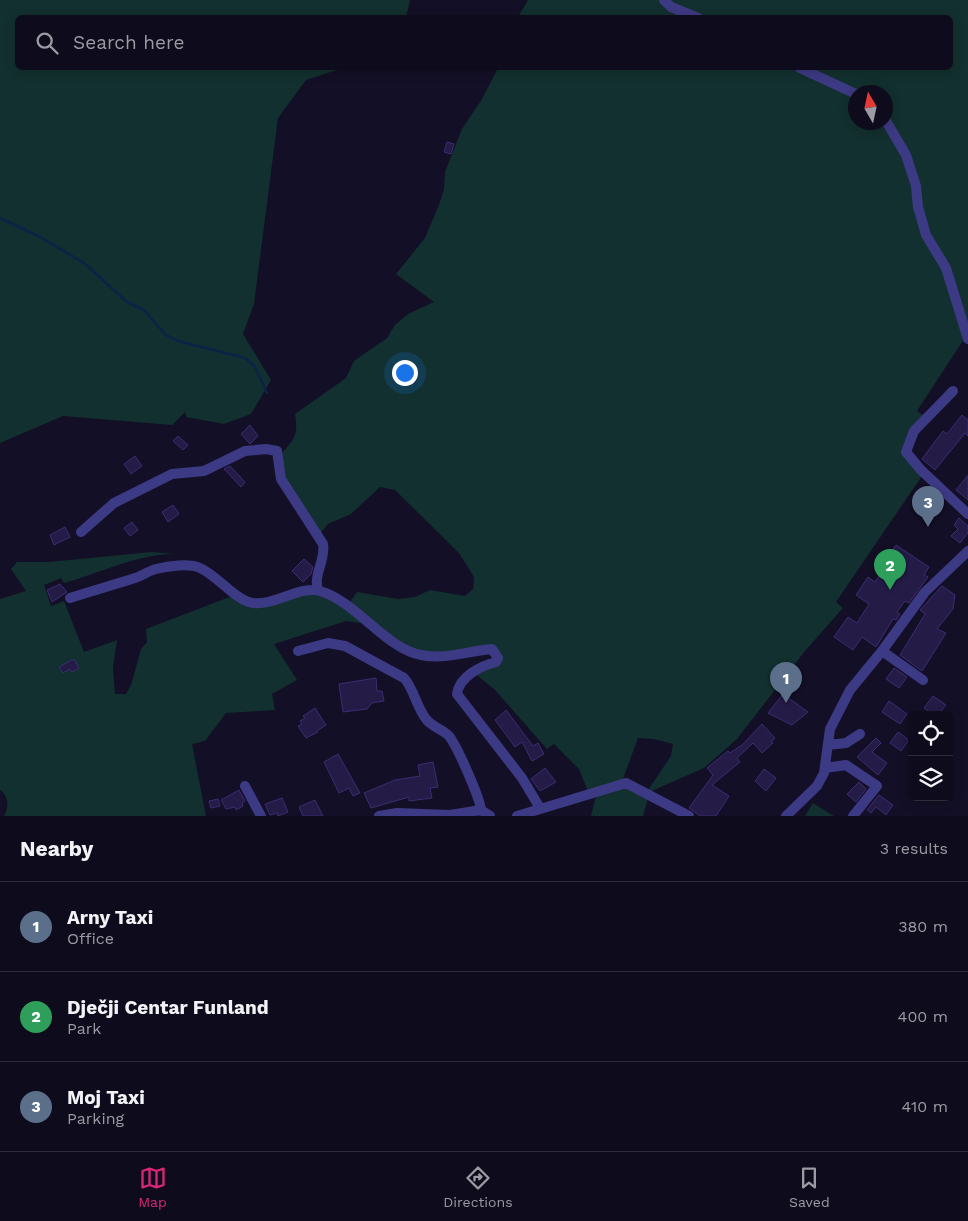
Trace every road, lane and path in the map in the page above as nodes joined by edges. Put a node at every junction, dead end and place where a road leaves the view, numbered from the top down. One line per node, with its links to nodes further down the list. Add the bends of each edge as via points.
1 (664, 0): 2 (street, via 671,7)
2 (691, 15)
3 (804, 70): 4 (street)
4 (848, 90)
5 (891, 130): 6 (street, via 906,155 926,235 946,268)
6 (968, 339)
7 (953, 391): 8 (street, via 914,431 906,452 921,470)
8 (968, 512)
9 (81, 532): 11 (street, via 114,503 172,474 204,471 245,451 277,451 281,480 322,544 324,553 316,583)
10 (968, 551): 14 (street, via 926,592)
11 (318, 590): 12 (street, via 254,603 243,600 198,567 178,566 154,569 136,578); 20 (street, via 348,605 408,652 435,657 492,649 498,658 496,662 473,672 460,683 457,694 522,778)
12 (70, 598)
13 (298, 650): 21 (street, via 328,643 345,646 404,678 426,720 449,736)
14 (882, 651): 15 (street); 17 (street, via 850,690 830,729)
15 (923, 680)
16 (860, 734): 17 (street, via 846,742)
17 (828, 745): 18 (street)
18 (825, 768): 27 (street, via 817,786); 28 (street, via 846,765 877,786)
19 (245, 786): 22 (street)
20 (540, 808): 25 (street); 26 (street, via 626,783)
21 (481, 810): 23 (street, via 450,815 397,813); 24 (street)
22 (261, 816)
23 (379, 816)
24 (490, 816)
25 (517, 816)
26 (689, 816)
27 (786, 816)
28 (854, 816)

